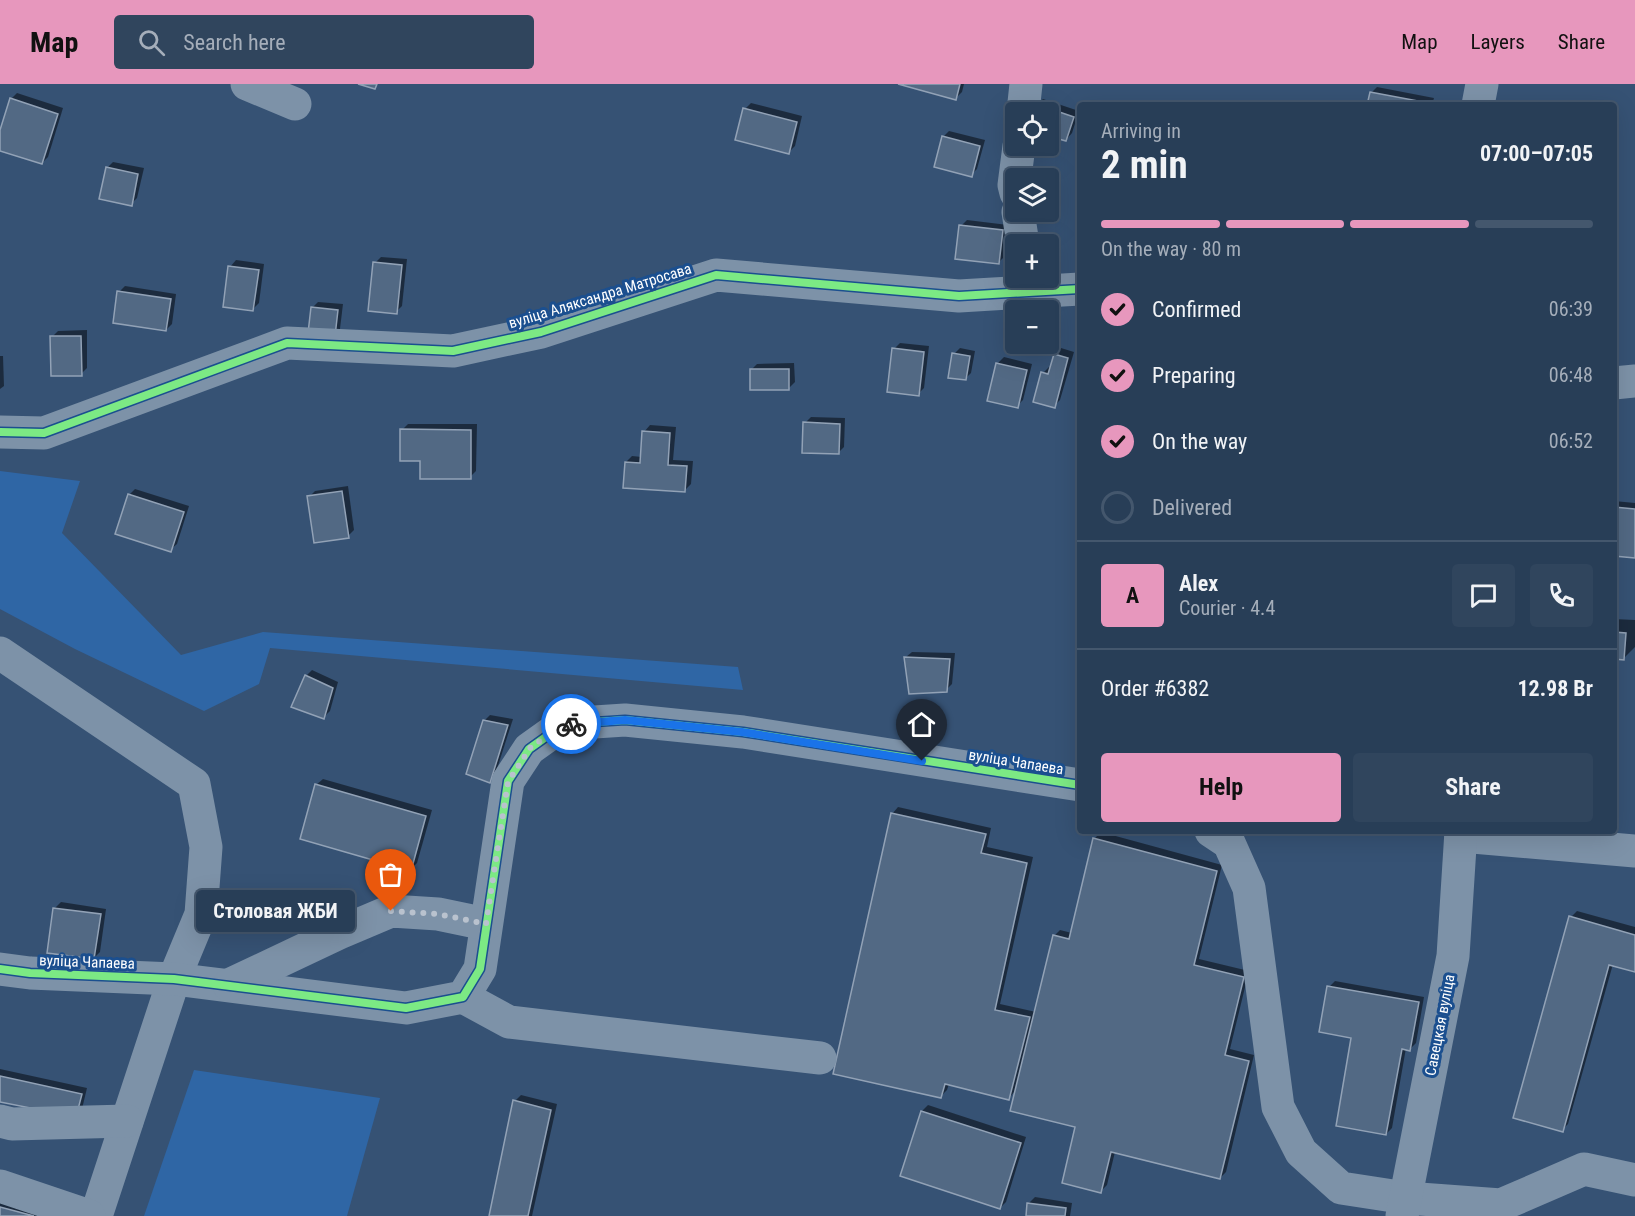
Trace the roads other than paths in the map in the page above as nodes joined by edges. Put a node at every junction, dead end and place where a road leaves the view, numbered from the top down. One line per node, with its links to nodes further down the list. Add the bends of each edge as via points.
1 (247, 84): 6 (street)
2 (1026, 84): 4 (street)
3 (1482, 84): 5 (street)
4 (1024, 102)
5 (1479, 102)
6 (295, 104)
7 (1059, 287): 9 (street, вуліца Аляксандра Матросава)
8 (1006, 288): 12 (street, вуліца Аляксандра Матросава, via 959,296 716,275 541,332 453,351 287,343 44,433)
9 (1077, 289)
10 (1635, 381): 11 (street)
11 (1617, 383)
12 (0, 432)
13 (0, 653): 20 (street, via 194,784 206,847 201,914)
14 (1077, 785): 18 (street, вуліца Чапаева, via 742,732 625,720 564,724 530,748 508,782)
15 (1216, 834): 28 (street, via 1229,843 1249,888 1278,1107 1301,1152 1341,1188)
16 (1461, 834): 17 (street); 28 (street, Савецкая вуліца, via 1453,956)
17 (1635, 851)
18 (486, 924): 21 (street, via 438,914 391,911); 22 (street, вуліца Чапаева, via 480,969)
19 (0, 969): 20 (street, вуліца Чапаева)
20 (174, 979): 21 (street, вуліца Чапаева); 24 (street)
21 (229, 985): 22 (street, вуліца Чапаева, via 406,1008)
22 (463, 997): 23 (street, via 509,1022)
23 (820, 1058)
24 (127, 1121): 25 (street); 30 (street)
25 (0, 1122)
26 (1635, 1180): 28 (street, via 1584,1169 1501,1205)
27 (0, 1186): 29 (street)
28 (1404, 1207)
29 (89, 1216)
30 (96, 1216)

